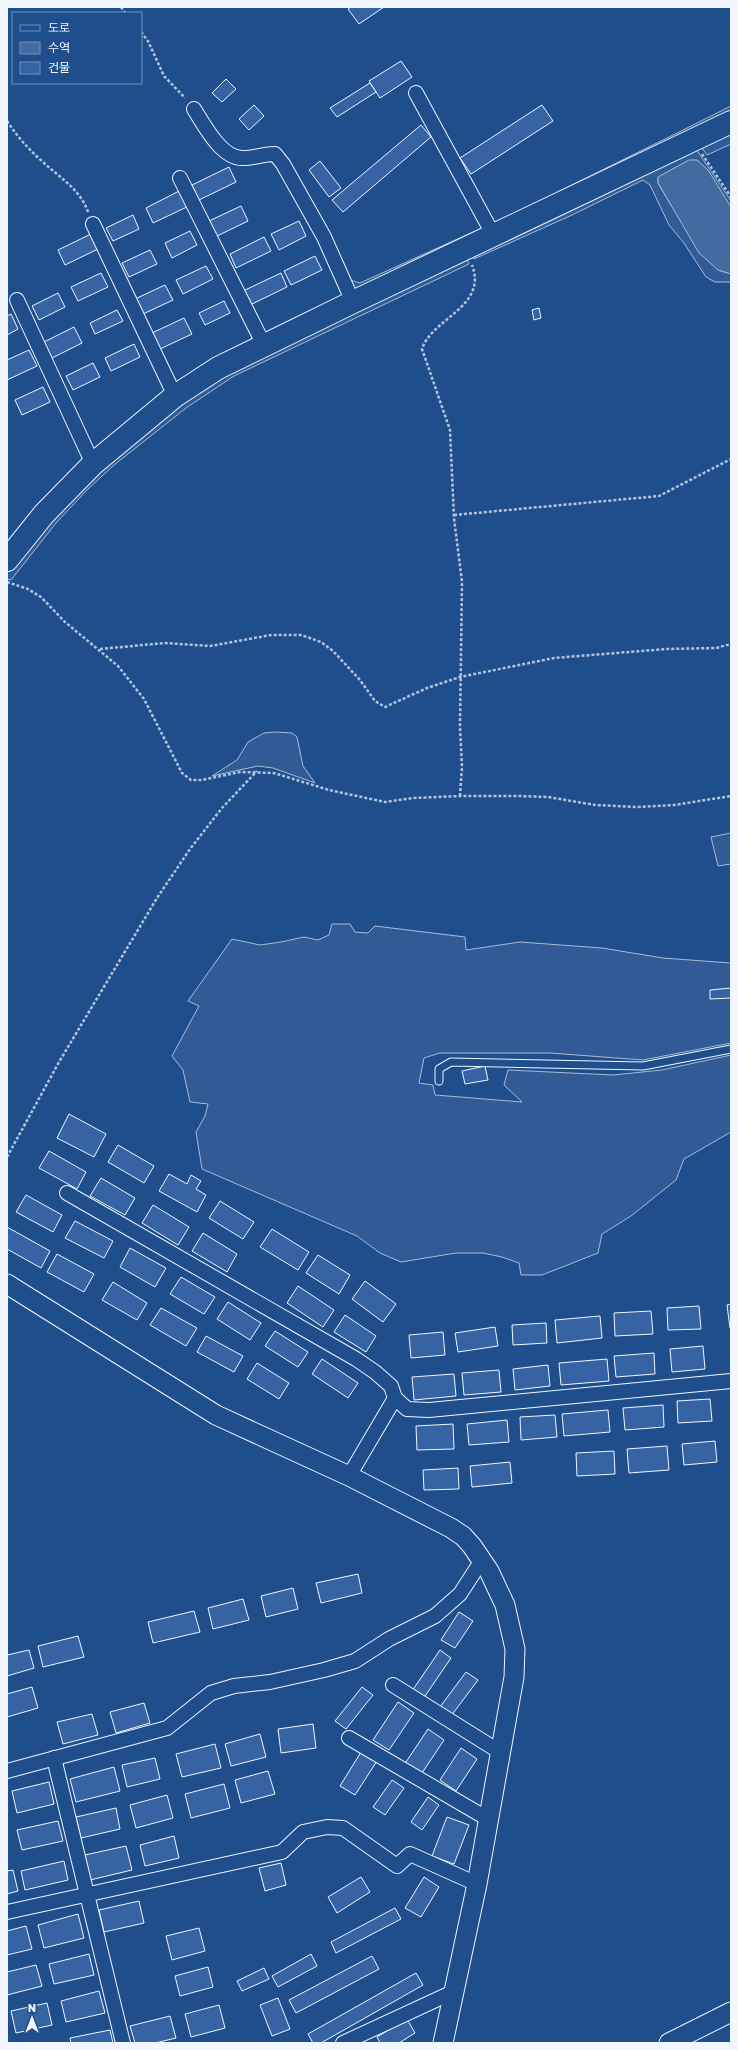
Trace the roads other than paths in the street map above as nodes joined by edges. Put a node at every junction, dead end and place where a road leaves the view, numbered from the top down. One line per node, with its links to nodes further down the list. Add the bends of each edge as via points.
1 (416, 93): 6 (street)
2 (194, 109): 8 (street, via 212,137 228,154 242,159 275,154 324,237)
3 (731, 122): 6 (main road)
4 (180, 178): 9 (street)
5 (93, 224): 10 (street)
6 (494, 236): 8 (main road)
7 (17, 300): 11 (street)
8 (353, 302): 9 (main road)
9 (264, 345): 10 (main road, via 218,368)
10 (175, 396): 11 (main road)
11 (93, 464): 12 (main road, via 44,514)
12 (7, 560)
13 (731, 1049): 14 (lane, via 643,1066 451,1062 439,1069)
14 (439, 1081)
15 (67, 1193): 18 (street, via 356,1359 391,1386)
16 (7, 1284): 19 (street, via 216,1415)
17 (731, 1381): 18 (street, via 429,1410 407,1408)
18 (395, 1398): 19 (street)
19 (349, 1476): 20 (street, via 451,1528 472,1546)
20 (482, 1560): 23 (street, via 499,1588 514,1649 514,1677); 24 (street, via 460,1594 435,1616 389,1639 354,1661 317,1672 270,1682 234,1686 211,1693 166,1728)
21 (393, 1685): 23 (street)
22 (349, 1738): 26 (street)
23 (500, 1752): 26 (street)
24 (54, 1758): 25 (street); 28 (street)
25 (7, 1771)
26 (488, 1819): 27 (street)
27 (477, 1884): 28 (street, via 410,1854 397,1866 343,1828 327,1827 303,1832 282,1852); 30 (street)
28 (87, 1895): 29 (street); 32 (street)
29 (7, 1912)
30 (453, 1992): 33 (street); 34 (street)
31 (731, 2012): 35 (street)
32 (124, 2043)
33 (342, 2043)
34 (443, 2043)
35 (670, 2043)

